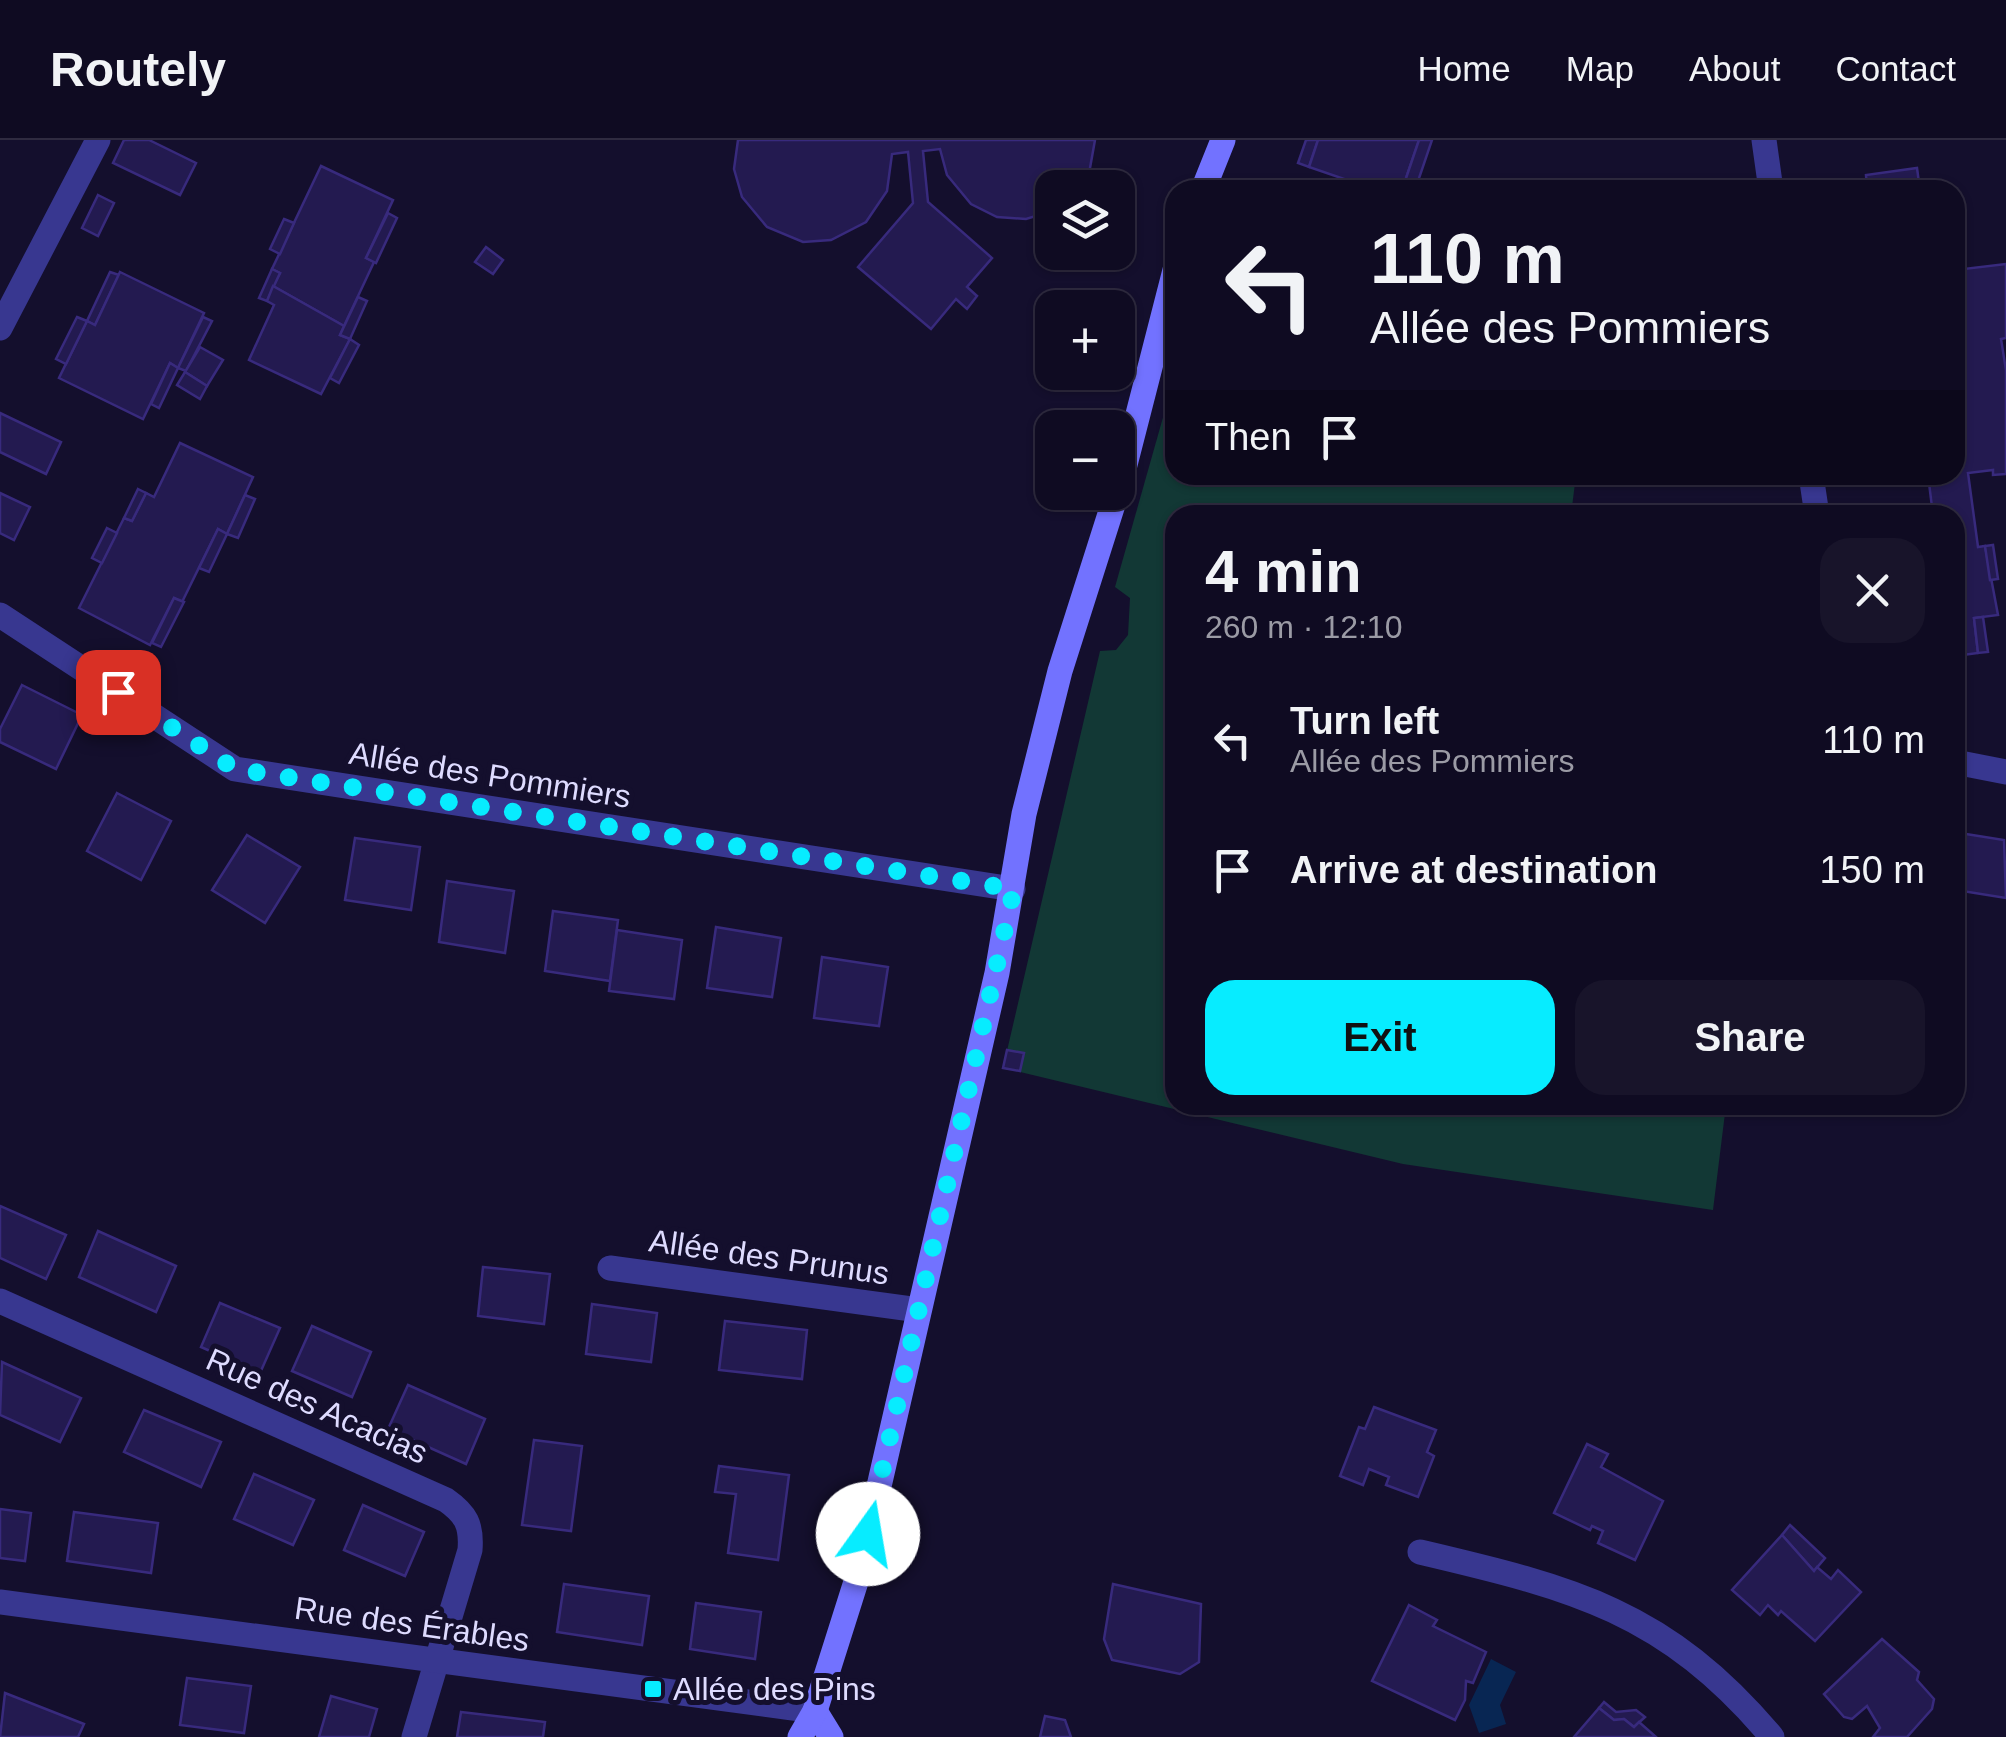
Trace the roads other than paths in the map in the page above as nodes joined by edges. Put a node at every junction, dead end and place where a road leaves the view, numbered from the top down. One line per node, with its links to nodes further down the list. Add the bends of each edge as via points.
1 (98, 140): 7 (street)
2 (1223, 140): 4 (street)
3 (1764, 140): 5 (street)
4 (1207, 180)
5 (1770, 180)
6 (1165, 309): 8 (street)
7 (0, 328)
8 (1135, 426)
9 (1112, 510): 13 (street, via 1060,670 1024,814)
10 (0, 615): 13 (street, Allée des Pommiers, via 235,769)
11 (1965, 764): 12 (street)
12 (2006, 772)
13 (1014, 889): 16 (street)
14 (610, 1268): 16 (street, Allée des Prunus)
15 (0, 1301): 19 (street, Rue des Acacias, via 461,1511 469,1522 470,1550)
16 (920, 1310): 20 (street, via 860,1569)
17 (1420, 1552): 24 (street, via 1553,1584 1620,1612 1674,1642)
18 (0, 1602): 19 (street, Rue des Érables)
19 (435, 1660): 20 (street, Rue des Érables); 21 (street)
20 (816, 1711): 22 (street); 23 (street)
21 (414, 1737)
22 (800, 1737)
23 (831, 1737)
24 (1772, 1737)

